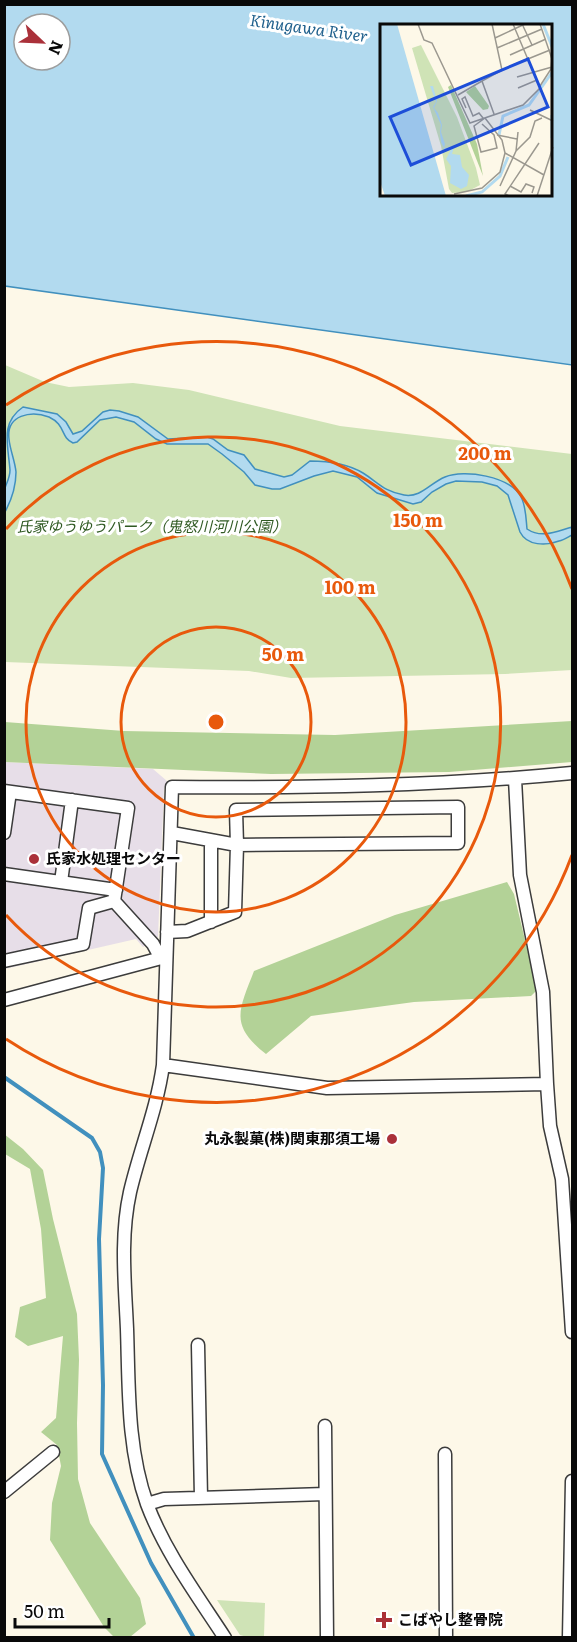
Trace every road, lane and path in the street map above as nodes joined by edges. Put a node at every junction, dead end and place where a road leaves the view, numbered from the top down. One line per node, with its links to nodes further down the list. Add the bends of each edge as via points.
1 (573, 773): 2 (street)
2 (515, 779): 6 (street, via 311,788 172,787); 18 (street, via 520,875 543,992)
3 (7, 791): 4 (street); 5 (street)
4 (72, 800): 10 (street); 11 (street, via 128,808)
5 (4, 833)
6 (172, 833): 7 (street); 13 (street)
7 (212, 840): 8 (street); 12 (street)
8 (237, 845): 8 (street, via 237,810 458,807 458,843); 12 (street, via 235,912)
9 (4, 874): 10 (street)
10 (62, 882): 11 (street)
11 (115, 896): 14 (street); 15 (street, via 89,908 83,944)
12 (211, 922): 13 (street, via 187,931)
13 (167, 932): 14 (street)
14 (164, 957): 16 (street); 17 (street)
15 (4, 961)
16 (4, 1000)
17 (163, 1065): 18 (street, via 327,1088); 28 (street, via 156,1107 130,1192 124,1268 132,1443)
18 (547, 1084): 19 (street, via 550,1126 562,1179)
19 (573, 1332)
20 (198, 1345): 27 (street)
21 (325, 1426): 26 (street)
22 (53, 1452): 25 (street)
23 (445, 1454): 31 (street)
24 (573, 1481): 32 (street)
25 (4, 1492)
26 (325, 1494): 27 (street); 30 (street)
27 (201, 1498): 28 (street, via 164,1499)
28 (147, 1504): 29 (street, via 162,1536)
29 (225, 1638)
30 (327, 1638)
31 (446, 1638)
32 (569, 1638)

